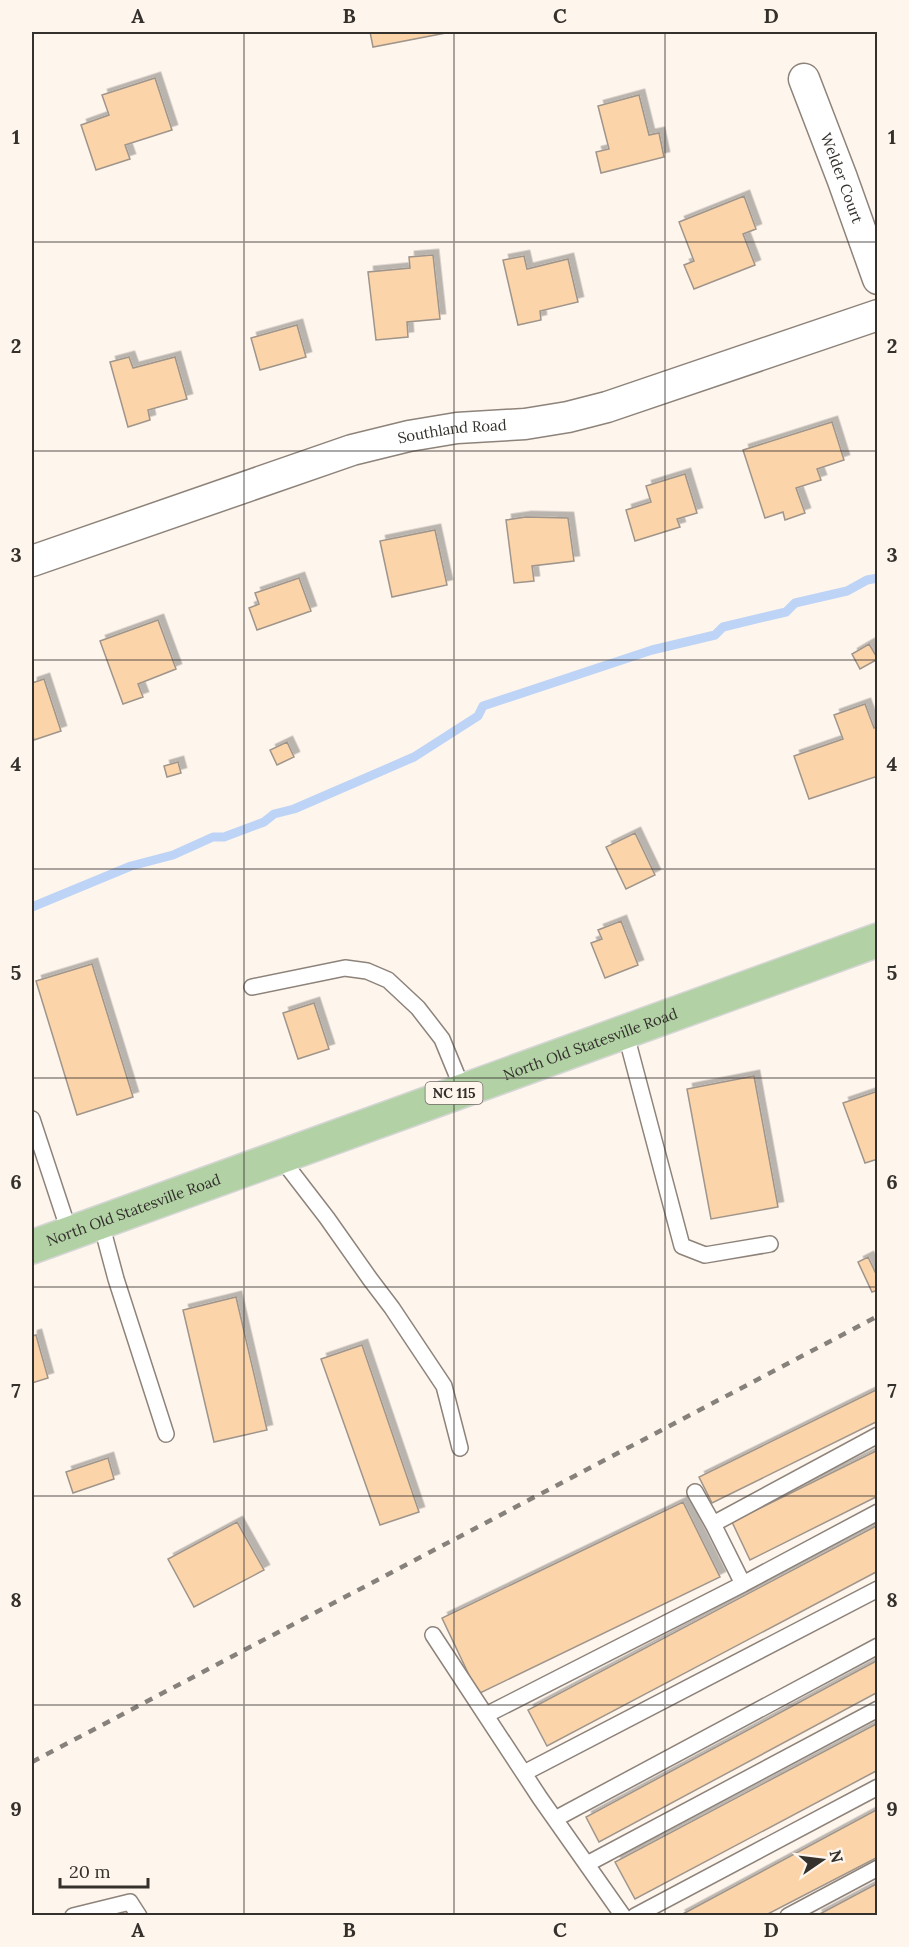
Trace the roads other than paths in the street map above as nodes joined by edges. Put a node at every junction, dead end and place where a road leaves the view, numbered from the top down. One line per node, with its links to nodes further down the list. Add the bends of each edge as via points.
1 (804, 79): 2 (street, Welder Court)
2 (878, 279)
3 (878, 315): 4 (street, Southland Road, via 607,407 525,424 457,428 409,436 352,450)
4 (32, 561)
5 (878, 940): 7 (main road, North Old Statesville Road / NC 115)
6 (252, 987): 8 (lane, via 345,968 367,971 388,980 418,1008 442,1039)
7 (625, 1031): 8 (main road, North Old Statesville Road / NC 115); 13 (lane, via 682,1246 705,1255)
8 (463, 1090): 10 (main road, North Old Statesville Road / NC 115)
9 (32, 1119): 12 (lane)
10 (280, 1157): 11 (main road, North Old Statesville Road / NC 115); 17 (lane, via 392,1308 444,1386)
11 (101, 1223): 12 (main road, North Old Statesville Road / NC 115); 15 (lane)
12 (70, 1234): 14 (main road, North Old Statesville Road / NC 115)
13 (770, 1244)
14 (32, 1247)
15 (166, 1434)
16 (878, 1435): 20 (lane)
17 (460, 1448)
18 (695, 1492): 20 (lane)
19 (878, 1512): 21 (lane)
20 (713, 1524): 21 (lane)
21 (743, 1584): 26 (lane)
22 (878, 1589): 27 (lane)
23 (433, 1635): 26 (lane)
24 (878, 1646): 29 (lane)
25 (878, 1709): 30 (lane)
26 (486, 1715): 27 (lane)
27 (524, 1773): 29 (lane)
28 (878, 1787): 35 (lane)
29 (555, 1819): 30 (lane)
30 (586, 1864): 34 (lane)
31 (878, 1868): 36 (lane)
32 (73, 1916): 33 (lane, via 130,1902)
33 (139, 1916)
34 (623, 1916)
35 (635, 1916)
36 (788, 1916)

